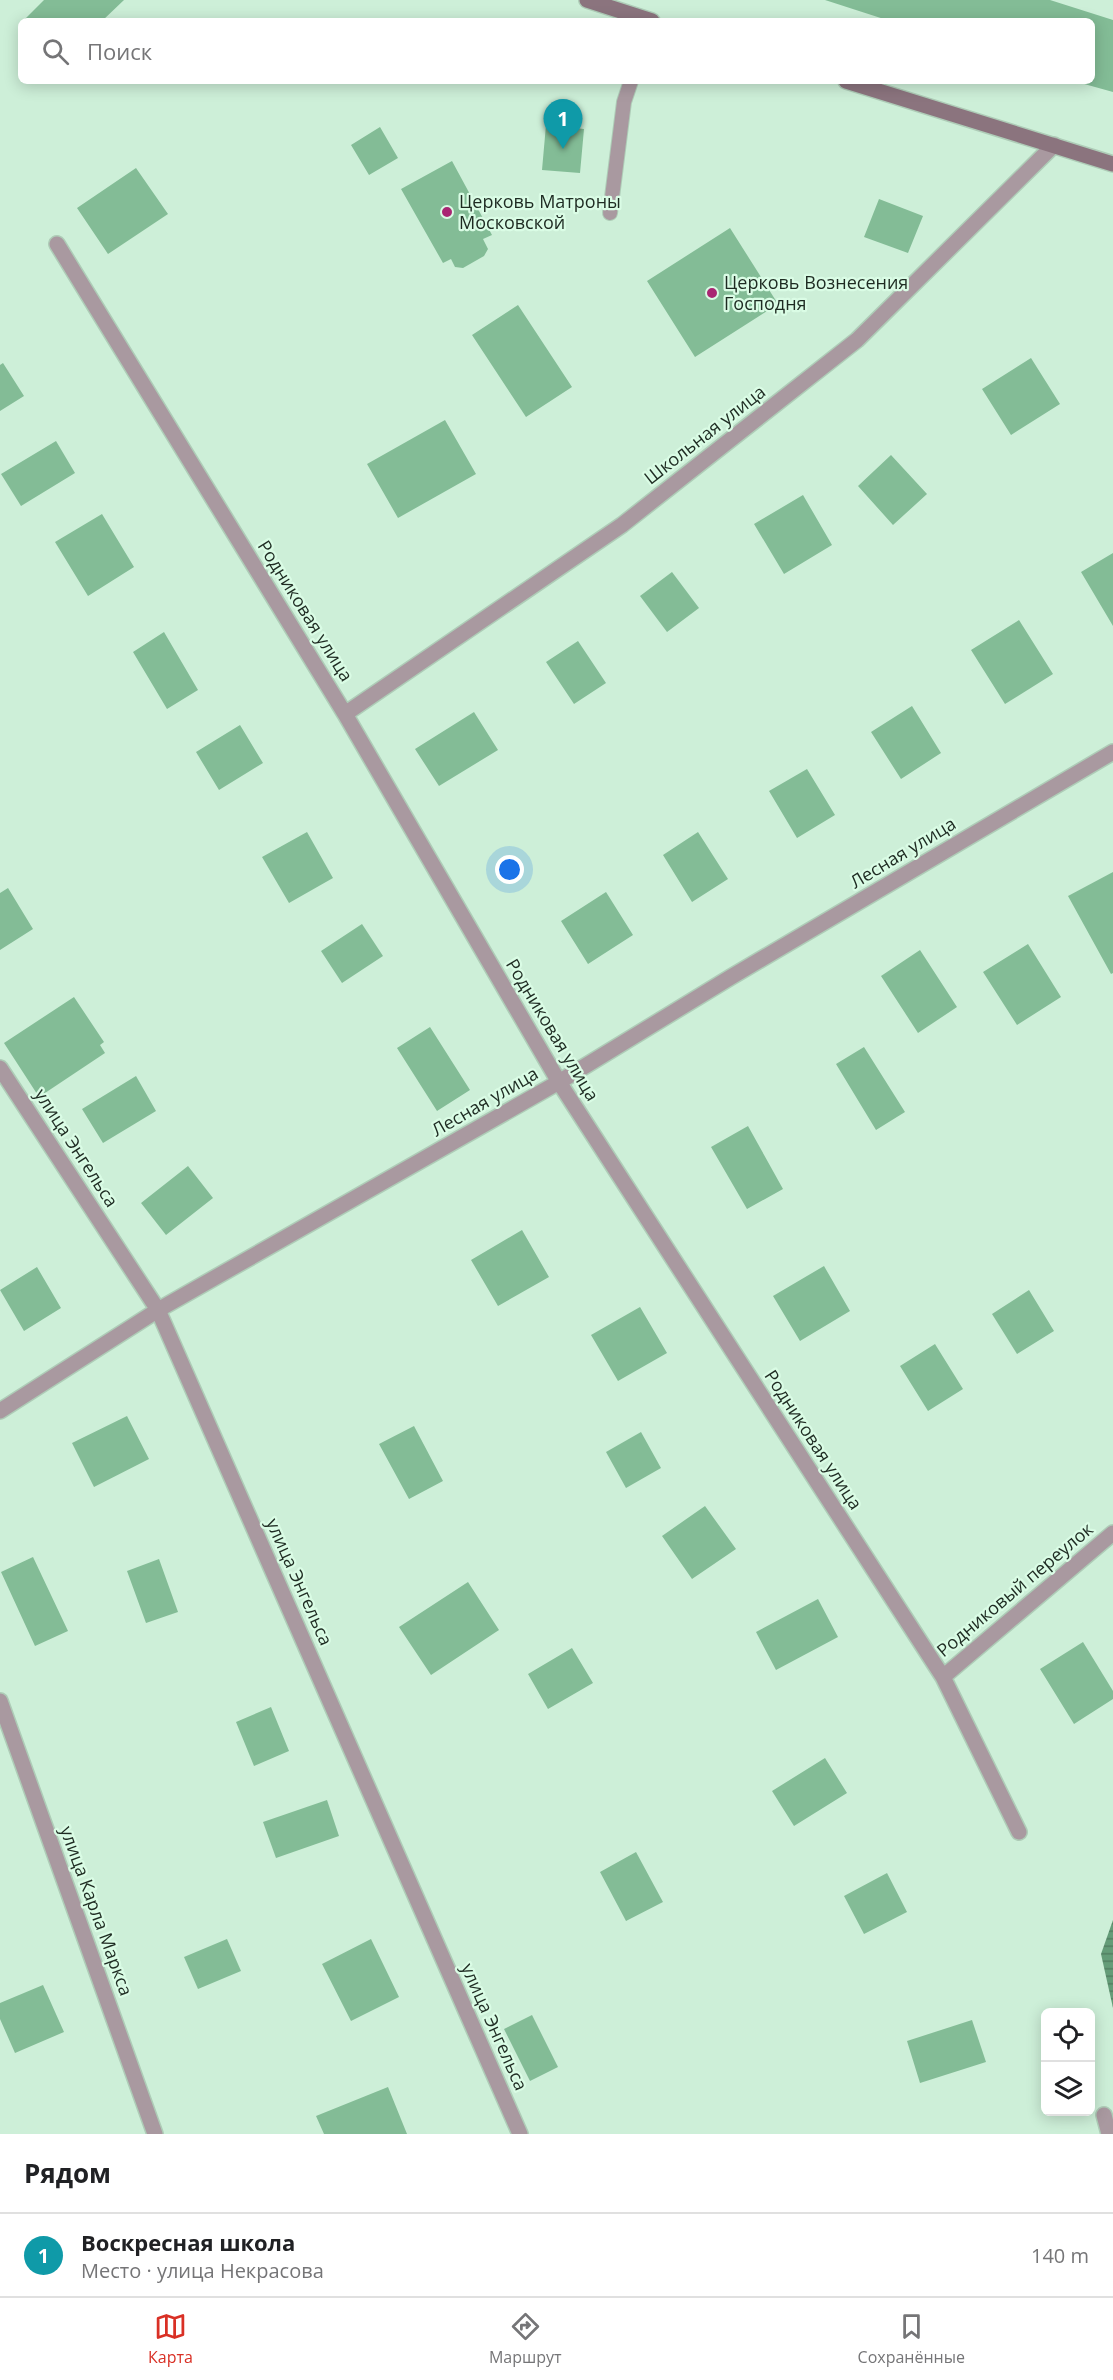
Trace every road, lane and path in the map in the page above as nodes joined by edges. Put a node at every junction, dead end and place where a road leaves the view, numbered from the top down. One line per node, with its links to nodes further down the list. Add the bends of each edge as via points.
1 (587, 0): 2 (street)
2 (642, 18)
3 (630, 84): 7 (lane, via 624,102)
4 (856, 84): 5 (street)
5 (1054, 145): 6 (street); 9 (street, Школьная улица, via 857,340 622,525)
6 (1113, 164)
7 (610, 213)
8 (57, 244): 9 (street, Родниковая улица)
9 (345, 714): 12 (street, Родниковая улица)
10 (1113, 752): 12 (street, Лесная улица)
11 (0, 1068): 13 (street, улица Энгельса)
12 (559, 1082): 13 (street, Лесная улица); 16 (street, Родниковая улица)
13 (158, 1310): 14 (street, Лесная улица); 21 (street, улица Энгельса)
14 (0, 1411)
15 (1113, 1533): 16 (street, Родниковый переулок)
16 (942, 1677): 18 (street, Родниковая улица)
17 (0, 1701): 20 (street, улица Карла Маркса)
18 (1019, 1832)
19 (1104, 2115): 22 (street)
20 (155, 2134)
21 (520, 2134)
22 (1108, 2134)

